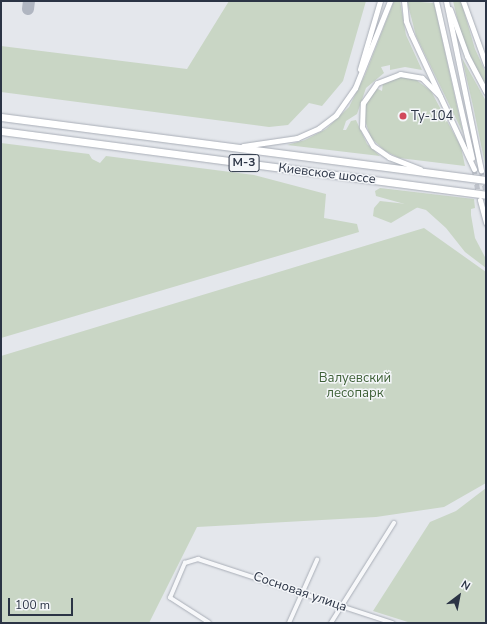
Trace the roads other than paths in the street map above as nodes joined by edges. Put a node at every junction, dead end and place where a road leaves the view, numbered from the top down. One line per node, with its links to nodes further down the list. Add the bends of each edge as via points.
1 (380, 1): 8 (main road)
2 (390, 1): 8 (main road)
3 (404, 1): 10 (main road, via 406,21)
4 (436, 1): 10 (main road, via 474,169)
5 (446, 1): 9 (main road, via 467,56); 14 (main road)
6 (463, 1): 7 (main road)
7 (486, 65)
8 (355, 88): 13 (main road, via 336,115 310,133 285,142)
9 (486, 92)
10 (440, 96): 15 (main road, via 419,77 397,74 375,84 365,98 362,109 363,130 373,146 389,157)
11 (1, 117): 13 (highway, Киевское шоссе / М-3)
12 (1, 131): 17 (highway, Киевское шоссе / М-3)
13 (228, 147): 15 (highway, Киевское шоссе / М-3)
14 (481, 170)
15 (428, 172): 16 (highway, Киевское шоссе / М-3)
16 (486, 180)
17 (486, 195)
18 (480, 200): 19 (main road)
19 (486, 223)
20 (394, 523): 23 (street)
21 (317, 560): 22 (street)
22 (303, 592): 23 (street, Сосновая улица); 24 (street, Сосновая улица, via 198,559 185,563 170,598); 25 (street)
23 (341, 606): 26 (street); 27 (street, Сосновая улица)
24 (209, 623)
25 (289, 623)
26 (331, 623)
27 (393, 623)

